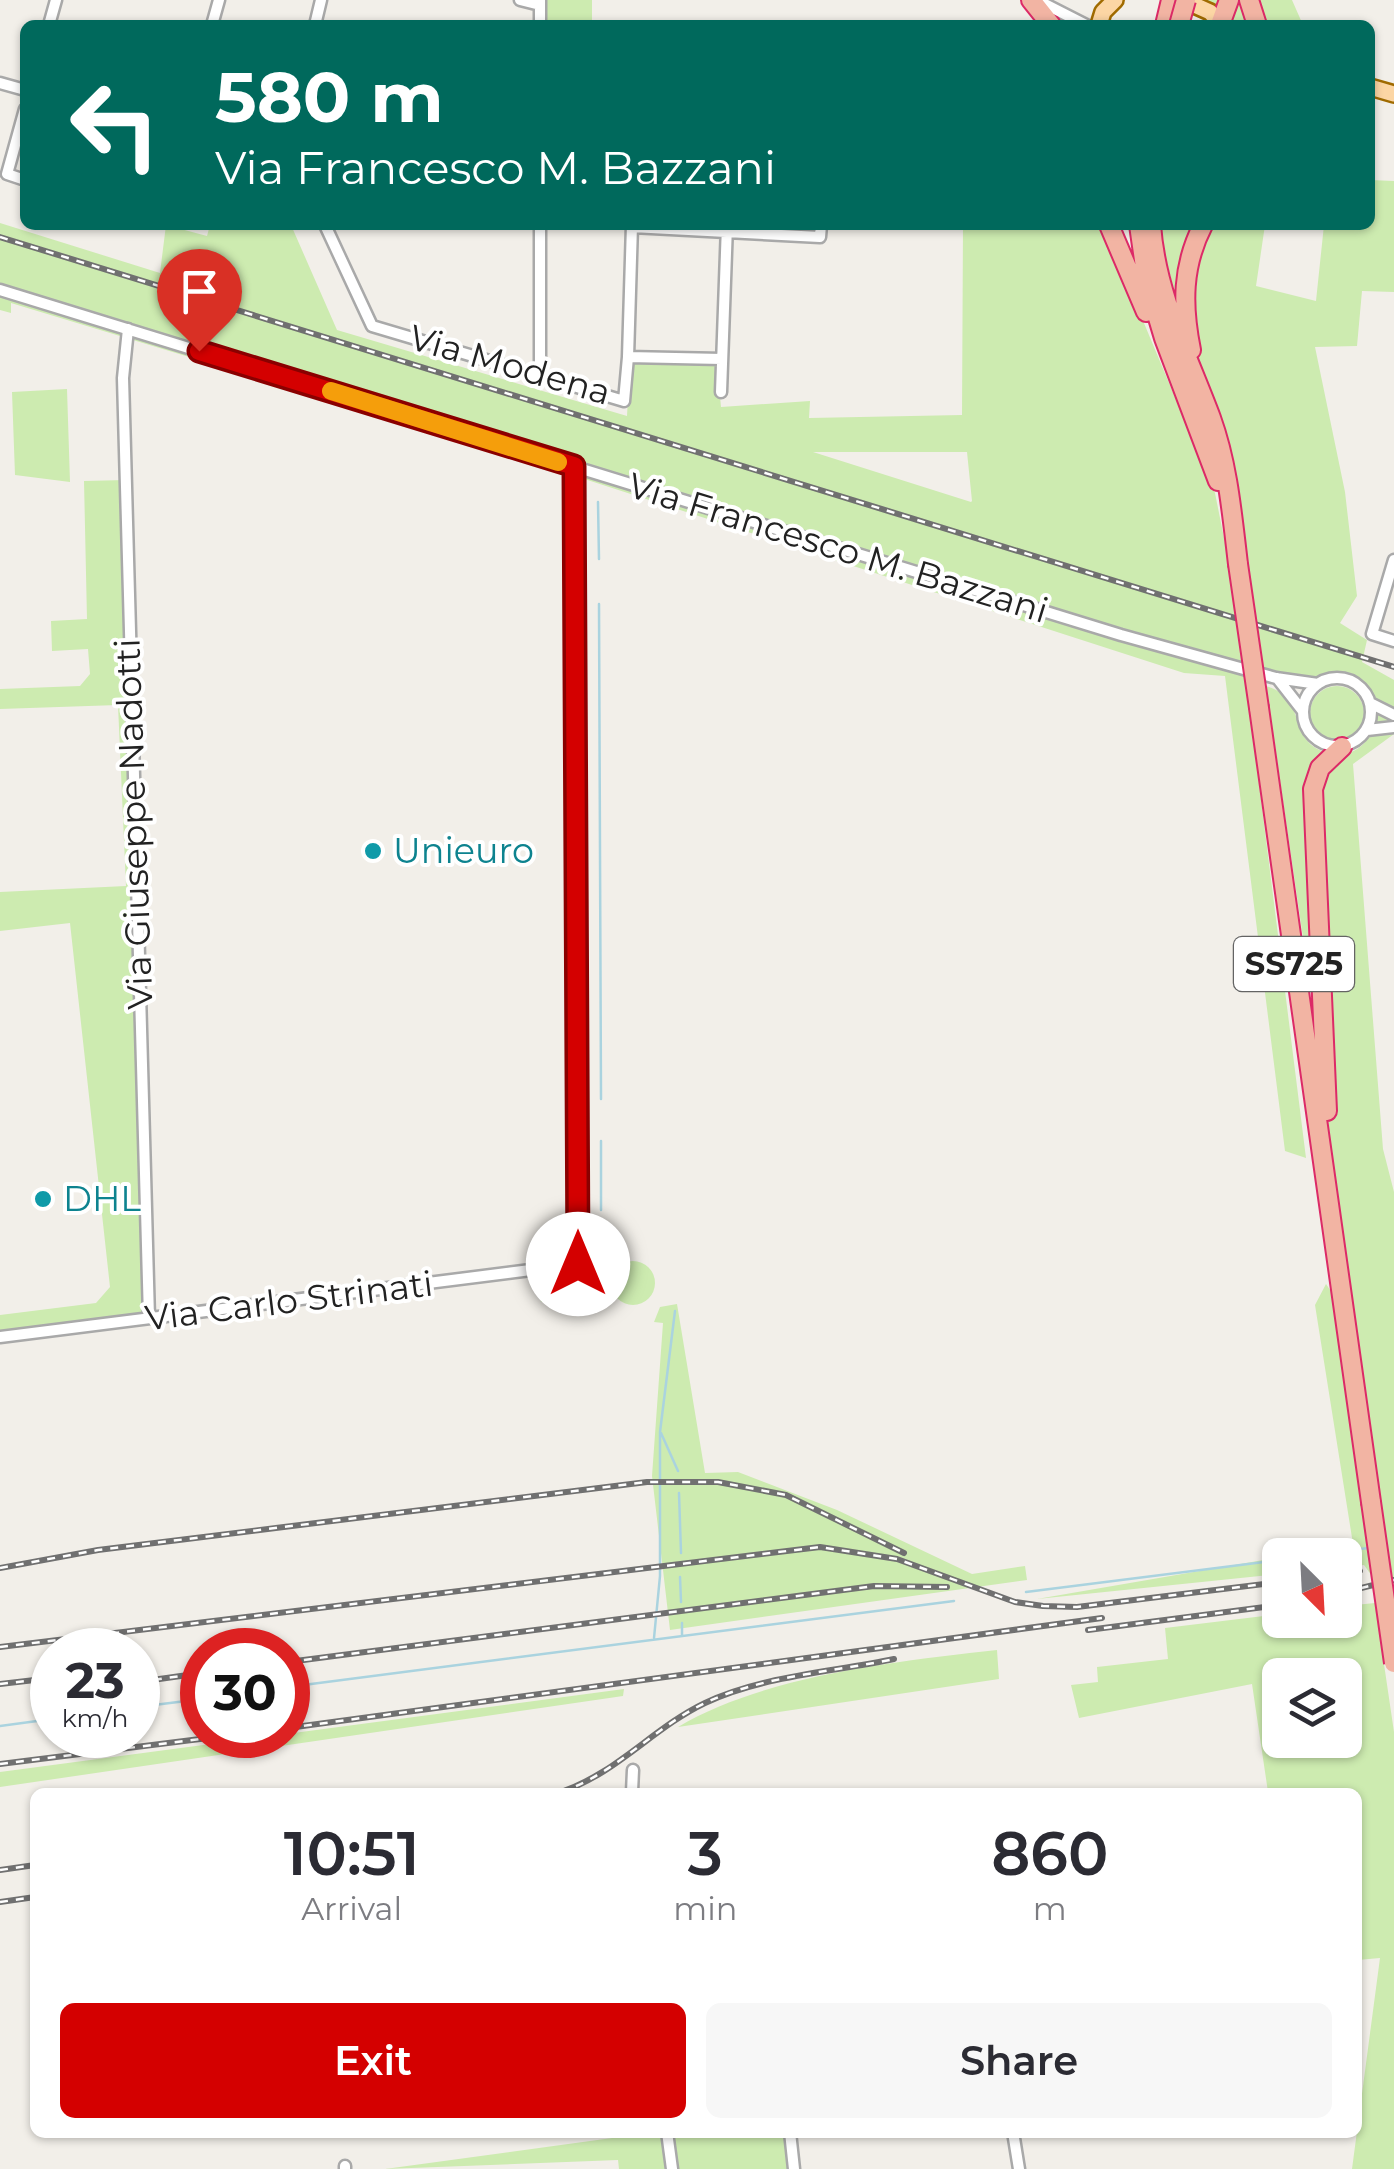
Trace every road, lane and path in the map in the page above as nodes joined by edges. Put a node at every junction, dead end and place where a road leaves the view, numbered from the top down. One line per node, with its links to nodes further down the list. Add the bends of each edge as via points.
1 (520, 0): 5 (street)
2 (1034, 0): 7 (street)
3 (1115, 0): 6 (main road)
4 (1185, 0): 8 (main road)
5 (540, 3)
6 (1099, 12)
7 (1076, 20)
8 (1217, 20)
9 (20, 127): 10 (street, via 7,174)
10 (20, 178)
11 (327, 230): 24 (street, Via Modena, via 372,326)
12 (540, 230): 24 (street)
13 (632, 230): 22 (street)
14 (726, 230): 23 (street)
15 (773, 230): 18 (street)
16 (1111, 230): 25 (highway)
17 (1201, 230): 27 (highway, via 1185,277 1184,314)
18 (820, 231)
19 (1145, 231): 25 (highway, via 1147,281); 27 (highway)
20 (0, 290): 21 (street, Via Francesco M. Bazzani)
21 (128, 329): 28 (street, Via Francesco M. Bazzani); 41 (street, Via Giuseppe Nadotti, via 124,415)
22 (628, 357): 23 (street, Via Modena); 24 (street, Via Modena, via 624,400)
23 (722, 359): 26 (street)
24 (540, 378)
25 (1180, 384): 29 (highway)
26 (721, 392)
27 (1211, 418): 29 (highway, via 1227,469)
28 (574, 466): 32 (street, Via Francesco M. Bazzani); 41 (street, Via Carlo Strinati, via 578,1264)
29 (1236, 544): 40 (highway, SS725, bridge)
30 (1394, 560): 31 (street, via 1372,634)
31 (1394, 640)
32 (1276, 678): 33 (street, Via Francesco M. Bazzani); 35 (street)
33 (1318, 684): 34 (street, via 1348,679); 35 (street)
34 (1370, 702): 36 (street); 38 (street)
35 (1302, 710): 39 (street, via 1313,738)
36 (1394, 714)
37 (1394, 727): 38 (street)
38 (1367, 730): 39 (street)
39 (1342, 747): 40 (highway, via 1320,768 1313,788 1324,1078 1335,1179)
40 (1331, 1220): 43 (highway, SS725, bridge)
41 (149, 1318): 42 (street, Via Carlo Strinati)
42 (0, 1337)
43 (1394, 1663)
44 (632, 1770): 45 (street)
45 (632, 1788)
46 (668, 2138): 49 (street)
47 (791, 2138): 50 (street)
48 (1015, 2138): 51 (street)
49 (672, 2169)
50 (794, 2169)
51 (1019, 2169)

